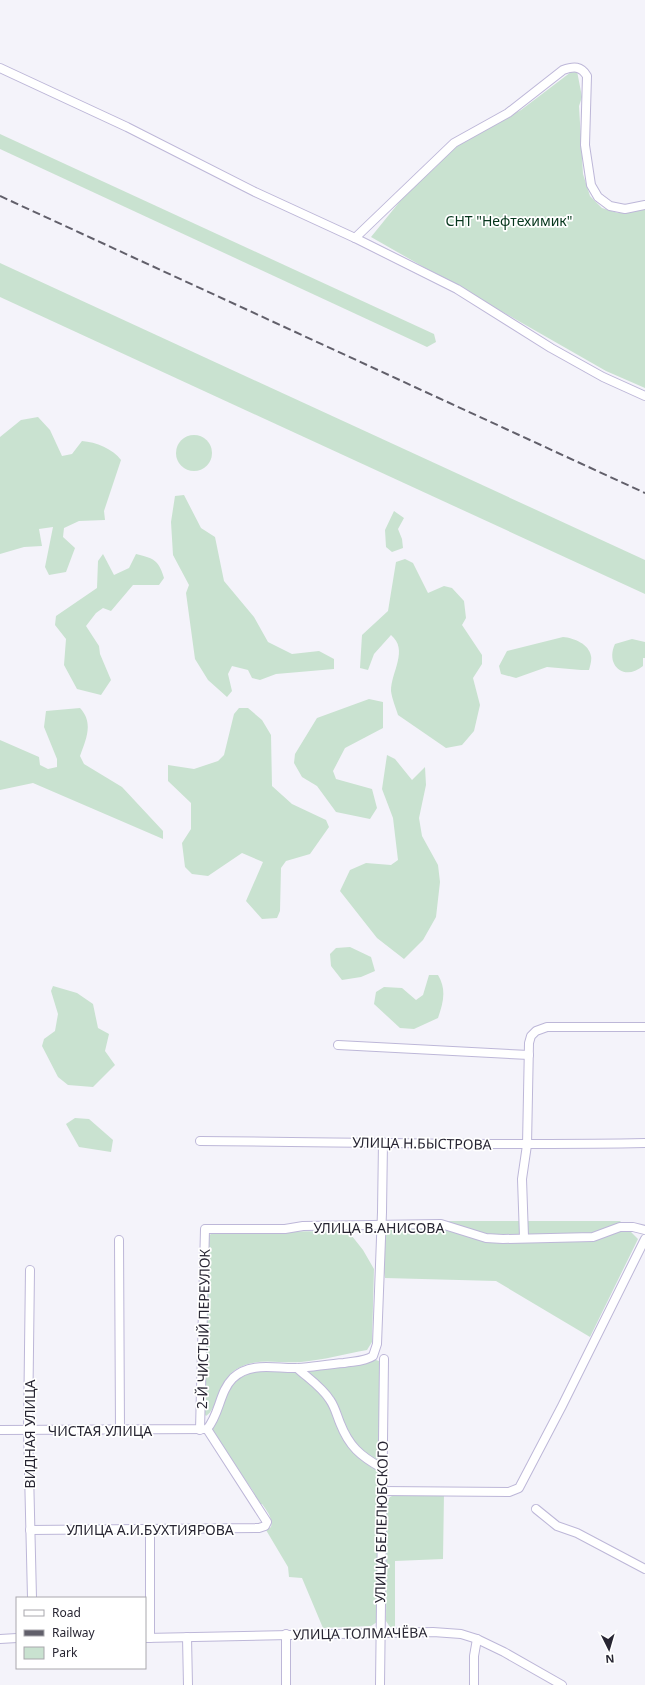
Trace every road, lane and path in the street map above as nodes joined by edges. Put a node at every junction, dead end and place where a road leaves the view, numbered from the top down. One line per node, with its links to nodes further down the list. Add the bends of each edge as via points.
1 (0, 68): 3 (street)
2 (645, 205): 3 (street, via 625,209 610,206 598,197 591,185 586,145 587,76 583,70 570,67 508,113 454,142)
3 (355, 238): 4 (street, via 457,289 551,348 603,377)
4 (645, 396)
5 (645, 1027): 7 (street, via 541,1028 531,1036)
6 (338, 1045): 7 (street)
7 (529, 1055): 11 (street)
8 (200, 1141): 9 (street, УЛИЦА Н.БЫСТРОВА)
9 (383, 1142): 11 (street, УЛИЦА Н.БЫСТРОВА); 12 (street)
10 (645, 1143): 11 (street, УЛИЦА Н.БЫСТРОВА)
11 (527, 1145): 15 (street, via 522,1179)
12 (382, 1226): 13 (street, УЛИЦА В.АНИСОВА); 15 (street, УЛИЦА В.АНИСОВА, via 441,1224 486,1238); 21 (street, via 377,1344 373,1356 361,1361)
13 (205, 1229): 24 (street, 2-Й ЧИСТЫЙ ПЕРЕУЛОК)
14 (645, 1230): 15 (street, УЛИЦА В.АНИСОВА, via 620,1227 593,1237)
15 (524, 1237)
16 (645, 1239): 18 (street)
17 (119, 1240): 23 (street)
18 (642, 1252): 27 (street, via 522,1483 515,1490)
19 (30, 1270): 22 (street, ВИДНАЯ УЛИЦА)
20 (384, 1359): 26 (street, УЛИЦА БЕЛЕЛЮБСКОГО)
21 (297, 1368): 24 (street, via 263,1366 234,1377 225,1388 213,1422); 26 (street, via 331,1401 346,1438 356,1450)
22 (28, 1429): 23 (street, ЧИСТАЯ УЛИЦА); 25 (street, ЧИСТАЯ УЛИЦА); 30 (street, ВИДНАЯ УЛИЦА)
23 (120, 1429): 24 (street, ЧИСТАЯ УЛИЦА)
24 (203, 1429): 29 (street, УЛИЦА А.И.БУХТИЯРОВА, via 267,1522 265,1526)
25 (0, 1430)
26 (382, 1468): 27 (street, УЛИЦА БЕЛЕЛЮБСКОГО)
27 (382, 1491): 33 (street, УЛИЦА БЕЛЕЛЮБСКОГО)
28 (536, 1509): 31 (street, via 557,1526)
29 (150, 1529): 30 (street, УЛИЦА А.И.БУХТИЯРОВА); 37 (street)
30 (30, 1530): 32 (street, ВИДНАЯ УЛИЦА)
31 (645, 1569)
32 (32, 1597)
33 (379, 1633): 34 (street, УЛИЦА ТОЛМАЧЁВА); 38 (street, УЛИЦА ТОЛМАЧЁВА, via 433,1632); 42 (street, УЛИЦА БЕЛЕЛЮБСКОГО)
34 (286, 1634): 35 (street, УЛИЦА ТОЛМАЧЁВА); 41 (street)
35 (187, 1637): 37 (street, УЛИЦА ТОЛМАЧЁВА); 40 (street)
36 (16, 1638): 39 (street)
37 (148, 1638)
38 (477, 1638): 43 (street); 44 (street, УЛИЦА ТОЛМАЧЁВА)
39 (0, 1639)
40 (188, 1685)
41 (286, 1685)
42 (380, 1685)
43 (474, 1685)
44 (562, 1685)

